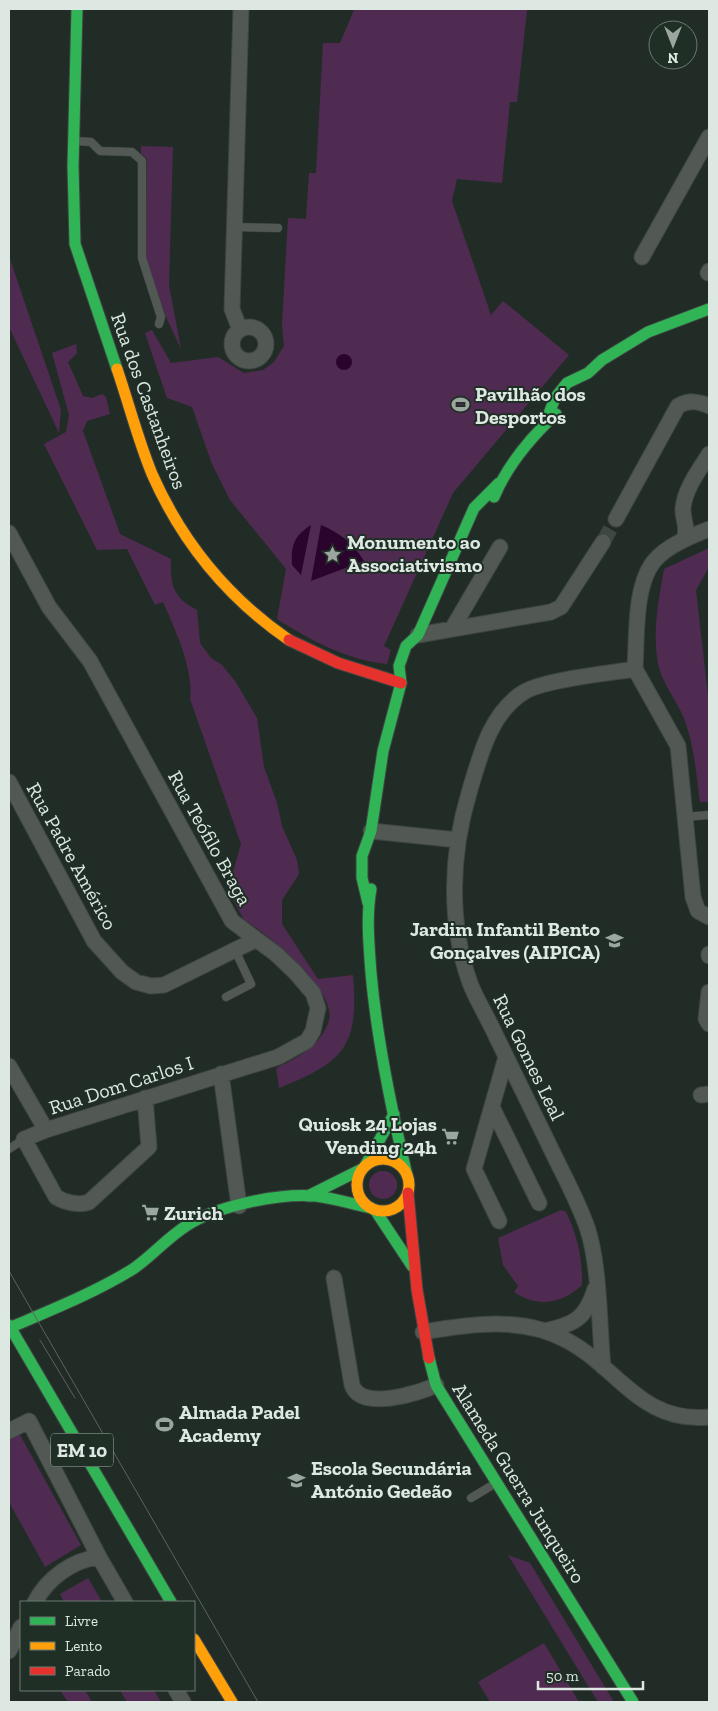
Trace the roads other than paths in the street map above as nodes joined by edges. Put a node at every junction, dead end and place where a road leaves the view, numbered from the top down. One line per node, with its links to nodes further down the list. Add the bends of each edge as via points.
1 (77, 9): 4 (street, Rua dos Castanheiros)
2 (241, 9): 5 (street)
3 (709, 137): 7 (street)
4 (73, 141): 9 (lane, via 91,142 100,151 132,152 142,161 142,258 161,317); 31 (street, Rua dos Castanheiros, via 75,244 152,474 177,524 226,588 267,625 299,646 334,662)
5 (235, 227): 6 (lane); 10 (street, via 232,309)
6 (278, 228)
7 (642, 257)
8 (709, 309): 11 (street, via 642,335 602,360)
9 (159, 324)
10 (240, 330)
11 (588, 373): 12 (street); 15 (street, via 567,384 555,398)
12 (581, 387)
13 (567, 406): 15 (street)
14 (709, 406): 18 (street, via 686,402 678,406)
15 (545, 424): 17 (street)
16 (709, 454): 22 (street, via 686,493 682,510 686,525)
17 (499, 483): 19 (street, via 484,515); 19 (street, via 480,498 470,512)
18 (616, 519)
19 (466, 529): 27 (street)
20 (709, 529): 22 (street)
21 (9, 533): 25 (street, Rua Teófilo Braga)
22 (684, 539): 29 (street, via 655,560 639,594)
23 (603, 542): 26 (street, via 561,607 551,612)
24 (500, 547): 26 (street)
25 (14, 556): 41 (street, Rua Teófilo Braga, via 90,660 232,921)
26 (452, 629): 27 (street)
27 (418, 634): 28 (street); 31 (street, via 406,646 398,666)
28 (418, 651)
29 (635, 669): 34 (street, via 678,746); 36 (street, Rua Gomes Leal, via 546,685 526,691 508,705 484,744)
30 (411, 671): 31 (street)
31 (401, 683): 35 (street, via 383,751)
32 (9, 782): 42 (street, Rua Padre Américo, via 94,941 122,972 136,982 164,985)
33 (709, 815): 34 (lane)
34 (684, 817): 40 (street, via 693,897 698,911)
35 (371, 831): 36 (street); 37 (street); 39 (street, via 362,856 362,878)
36 (458, 840): 46 (street, Rua Gomes Leal, via 455,904 459,939 470,983)
37 (375, 857)
38 (374, 878): 39 (street)
39 (368, 903): 51 (street, via 374,1003)
40 (709, 917)
41 (255, 940): 42 (street, Rua Padre Américo); 48 (street, Rua Teófilo Braga, via 276,954 313,993 318,1008 317,1019 307,1041 298,1047 269,1060)
42 (235, 950): 44 (lane, via 251,984)
43 (709, 992): 45 (street, via 706,1019)
44 (226, 997)
45 (709, 1024)
46 (506, 1057): 50 (street); 65 (street, Rua Gomes Leal, via 588,1230)
47 (9, 1066): 52 (street, Rua Dom Carlos I)
48 (221, 1074): 49 (street, Rua Dom Carlos I); 60 (street)
49 (145, 1098): 52 (street, Rua Dom Carlos I); 53 (street, via 150,1147 87,1203 56,1197)
50 (492, 1107): 59 (street); 62 (street, via 474,1169)
51 (394, 1114): 55 (street); 56 (street)
52 (46, 1130): 53 (street)
53 (24, 1139): 54 (lane)
54 (9, 1149)
55 (363, 1168): 56 (street, via 377,1160 391,1160 399,1164); 58 (street); 61 (street, via 357,1191 363,1203)
56 (407, 1175): 57 (street)
57 (408, 1193): 61 (street, via 404,1201 393,1209); 63 (street, Alameda Guerra Junqueiro)
58 (308, 1196): 60 (street); 61 (street)
59 (539, 1203)
60 (239, 1206): 66 (street, via 193,1221 131,1270)
61 (373, 1209): 63 (street, Alameda Guerra Junqueiro)
62 (499, 1220)
63 (413, 1268): 68 (street, Alameda Guerra Junqueiro)
64 (334, 1278): 70 (street, via 355,1392 370,1400 420,1393)
65 (596, 1285): 67 (street, via 581,1318 565,1327); 69 (street, Rua Gomes Leal)
66 (9, 1327): 78 (street, EM 10)
67 (544, 1331): 68 (street, via 474,1324); 69 (street, via 584,1350)
68 (423, 1332): 70 (street, Alameda Guerra Junqueiro)
69 (603, 1368): 71 (street, via 639,1398 665,1413 692,1419)
70 (436, 1385): 73 (street, Alameda Guerra Junqueiro)
71 (709, 1417)
72 (9, 1431): 75 (street, via 28,1421)
73 (496, 1483): 74 (lane); 85 (street, Alameda Guerra Junqueiro)
74 (472, 1498)
75 (99, 1557): 76 (street, via 74,1564 52,1579); 77 (street)
76 (36, 1601)
77 (124, 1601)
78 (170, 1601)
79 (20, 1629): 81 (street)
80 (195, 1641): 84 (street)
81 (9, 1651)
82 (177, 1691): 83 (street)
83 (183, 1702)
84 (232, 1702)
85 (633, 1702)

